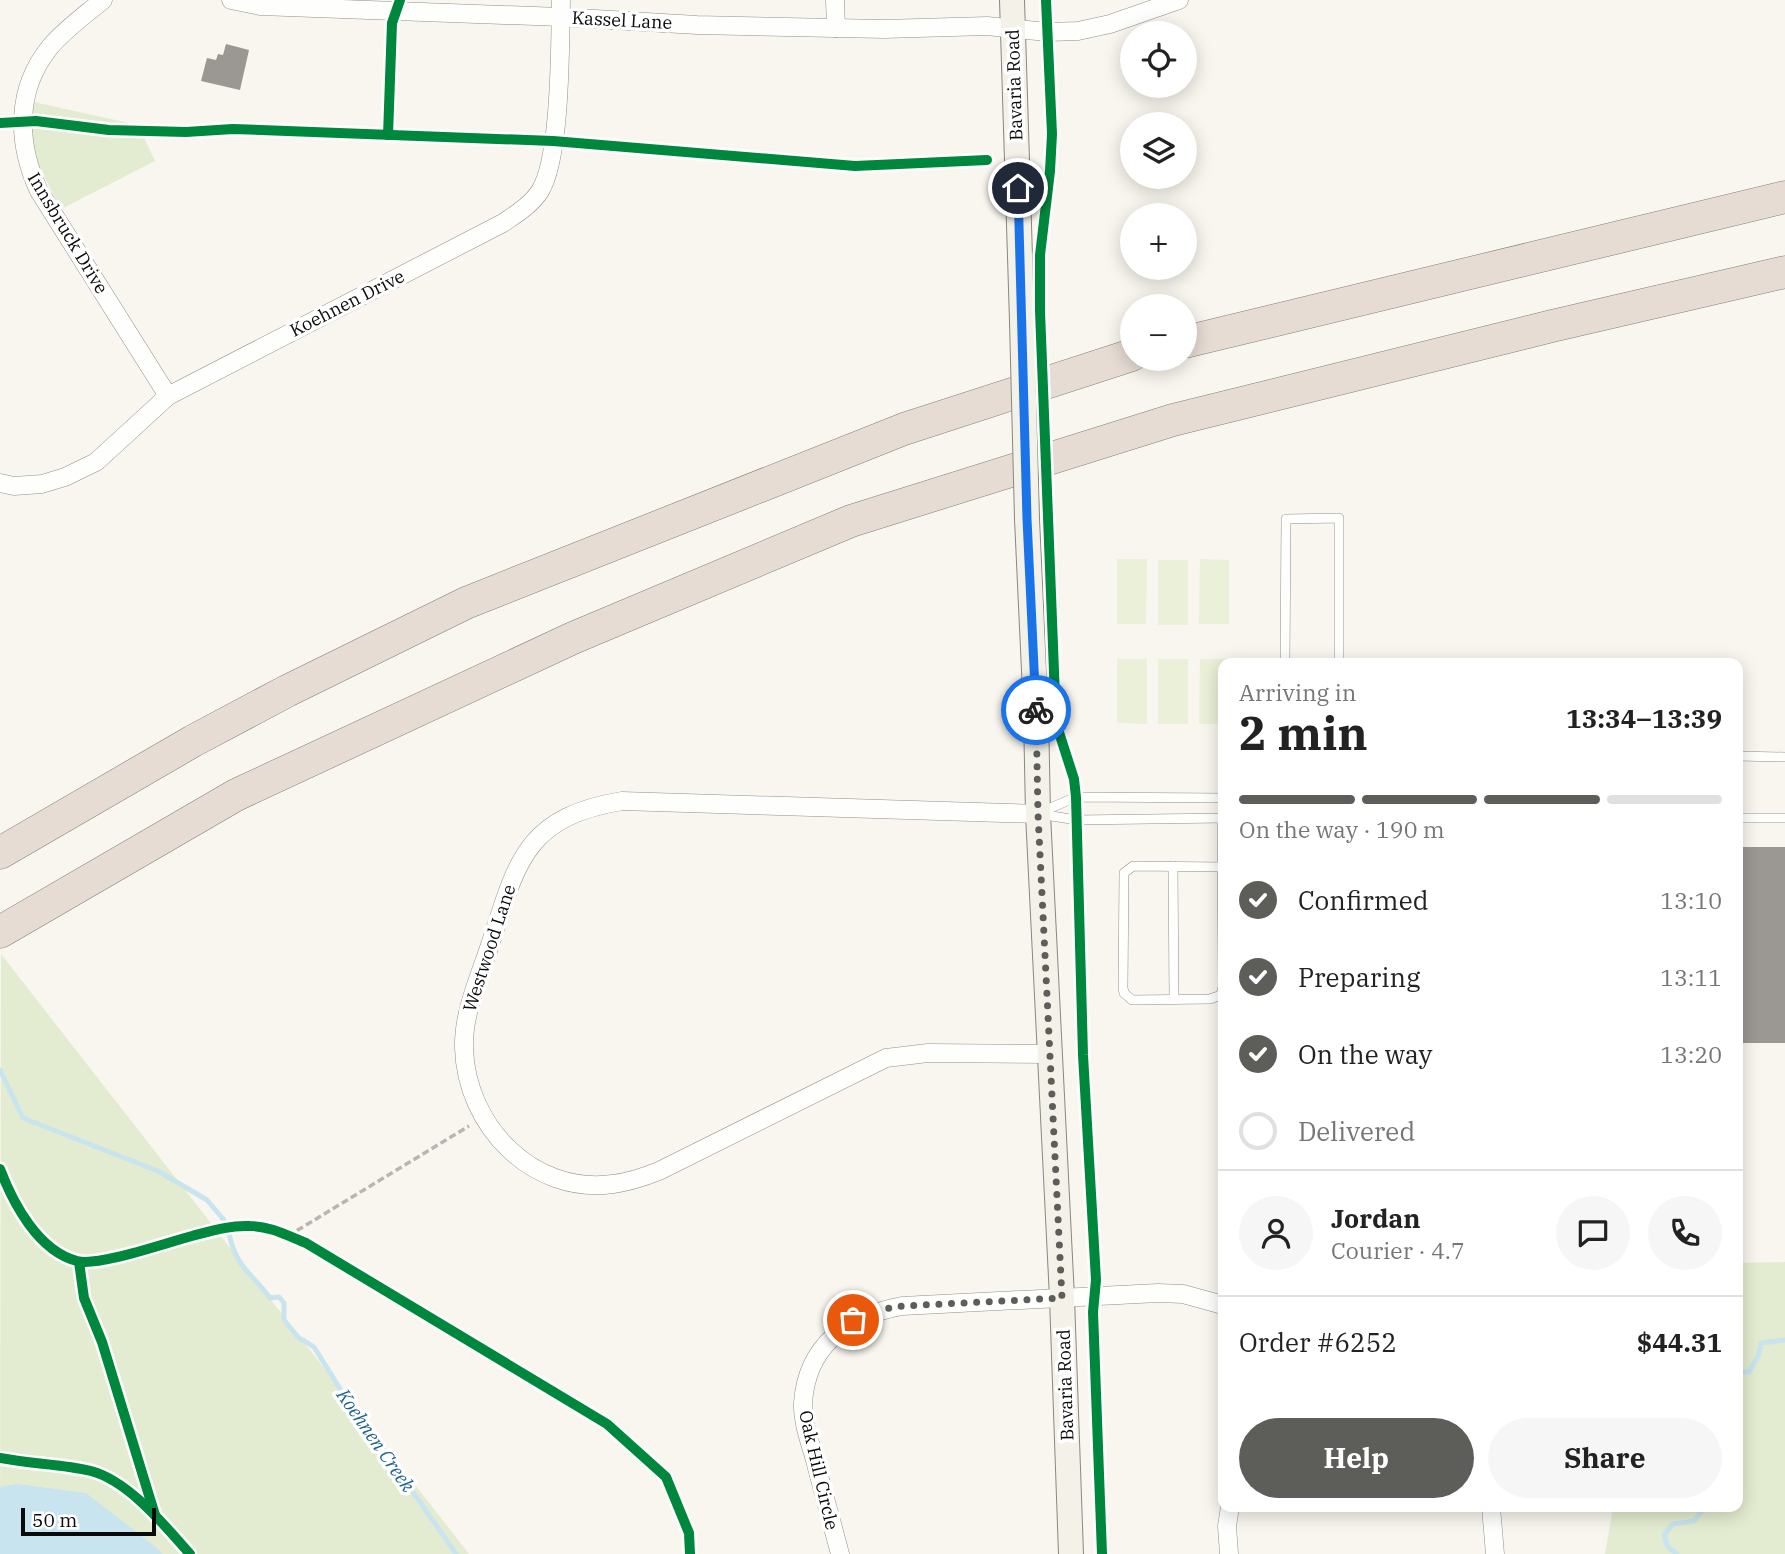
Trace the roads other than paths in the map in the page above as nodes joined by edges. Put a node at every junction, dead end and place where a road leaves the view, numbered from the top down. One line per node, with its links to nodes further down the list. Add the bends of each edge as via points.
1 (103, 0): 13 (street, Innsbruck Drive, via 50,47 35,71 25,98 23,148 39,191)
2 (231, 0): 6 (street, Kassel Lane, via 260,6)
3 (835, 0): 7 (street)
4 (1012, 0): 8 (street, Bavaria Road)
5 (1179, 0): 8 (street, Kassel Lane, via 1078,31)
6 (561, 8): 7 (street, Kassel Lane, via 697,24); 13 (street, Koehnen Drive, via 549,169 539,192 521,210)
7 (835, 28): 8 (street, Kassel Lane)
8 (1013, 28): 20 (street, Bavaria Road, bridge)
9 (1785, 197): 11 (highway)
10 (1785, 272): 27 (highway, via 1173,420 850,521 573,638 236,795)
11 (1197, 339)
12 (1120, 359): 24 (highway, via 904,429 466,603 193,741)
13 (168, 396): 14 (street, Koehnen Drive, via 96,461 42,484)
14 (0, 483)
15 (1285, 658): 16 (lane, via 1286,519 1339,518)
16 (1339, 658)
17 (1743, 756): 18 (lane)
18 (1785, 757)
19 (1218, 798): 20 (lane, via 1076,797)
20 (1038, 814): 21 (lane, via 1077,820); 30 (street, Bavaria Road); 30 (street, Westwood Lane, via 622,800 570,815 529,847 513,875 467,1016 464,1046 466,1076 483,1118 514,1156 561,1180 611,1185 659,1171 886,1058 928,1053)
21 (1218, 818)
22 (1743, 818): 23 (lane)
23 (1785, 818)
24 (0, 853)
25 (1173, 866): 26 (lane); 29 (lane); 29 (lane, via 1133,866 1124,873 1122,988 1132,1000)
26 (1218, 867)
27 (0, 932)
28 (1218, 997): 29 (lane)
29 (1174, 1000)
30 (1051, 1054): 31 (street, Bavaria Road)
31 (1062, 1298): 32 (street, Oak Hill Circle, via 1183,1294); 35 (street, Oak Hill Circle, via 878,1310 853,1320 832,1337 807,1382 803,1405); 36 (street, Bavaria Road)
32 (1218, 1304)
33 (1229, 1512): 37 (street)
34 (1491, 1512): 38 (street)
35 (840, 1554)
36 (1071, 1554)
37 (1229, 1554)
38 (1495, 1554)

